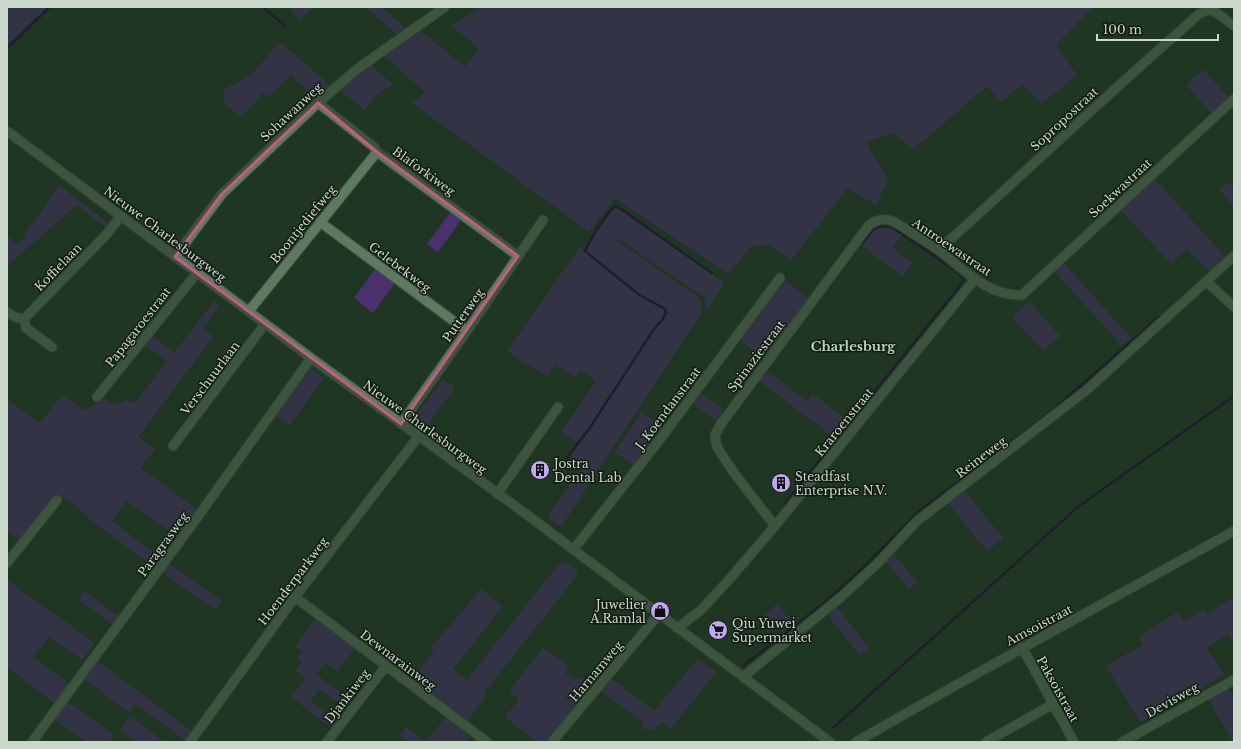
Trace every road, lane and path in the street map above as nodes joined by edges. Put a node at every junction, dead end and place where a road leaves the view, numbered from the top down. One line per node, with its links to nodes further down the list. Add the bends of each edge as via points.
1 (445, 7): 4 (street, Sohawanweg, via 357,69)
2 (1234, 26): 11 (street, Sopropostraat, via 1209,9 1199,14)
3 (1234, 98): 19 (street, Soekwastraat)
4 (318, 103): 6 (street, Blaforkiweg); 14 (street, Sohawanweg, via 222,194)
5 (7, 131): 7 (street, Nieuwe Charlesburgweg)
6 (377, 152): 10 (street, Boontjediefweg); 12 (street, Blaforkiweg)
7 (121, 216): 14 (street, Nieuwe Charlesburgweg); 23 (street, Koffielaan, via 106,235)
8 (543, 220): 12 (street, Putterweg)
9 (893, 221): 11 (street, Antroewastraat); 35 (street, Spinaziestraat, via 874,221 862,233 717,430 717,447)
10 (320, 222): 21 (street, Boontjediefweg); 25 (street, Gelebekweg)
11 (939, 250): 17 (street, Antroewastraat)
12 (518, 256): 25 (street, Putterweg)
13 (1234, 256): 18 (street, Reineweg)
14 (175, 257): 15 (street, Nieuwe Charlesburgweg)
15 (197, 272): 21 (street, Nieuwe Charlesburgweg); 28 (street, Papagaroestraat)
16 (780, 278): 37 (street, J. Koendanstraat)
17 (975, 279): 19 (street, Antroewastraat, via 1003,293); 35 (street, Kraroenstraat)
18 (1206, 281): 20 (street); 44 (street, Reineweg, via 1088,389 917,521 877,564)
19 (1022, 294)
20 (1234, 307)
21 (249, 311): 24 (street, Nieuwe Charlesburgweg)
22 (7, 312): 23 (street)
23 (24, 319): 26 (street, via 26,328)
24 (265, 324): 27 (street, Nieuwe Charlesburgweg); 32 (street, Verschuurlaan)
25 (467, 331): 30 (street, Putterweg)
26 (52, 347)
27 (311, 358): 30 (street, Nieuwe Charlesburgweg); 48 (street, Paragrasweg)
28 (97, 397)
29 (558, 407): 33 (street)
30 (401, 424): 31 (street, Nieuwe Charlesburgweg)
31 (418, 437): 33 (street, Nieuwe Charlesburgweg); 39 (street, Hoenderparkweg)
32 (173, 446)
33 (497, 494): 37 (street, Nieuwe Charlesburgweg)
34 (57, 500): 38 (street)
35 (775, 526): 41 (street, Kraroenstraat, via 700,611)
36 (1234, 531): 42 (street, Amsoistraat)
37 (574, 550): 40 (street, Nieuwe Charlesburgweg)
38 (7, 563)
39 (295, 597): 43 (street, Dewnarainweg); 49 (street, Hoenderparkweg)
40 (659, 614): 41 (street, Nieuwe Charlesburgweg); 53 (street, Harnamweg)
41 (677, 628): 44 (street, Nieuwe Charlesburgweg)
42 (1022, 648): 46 (street, Paksoistraat); 55 (street, Amsoistraat)
43 (386, 666): 47 (street, Dewnarainweg); 50 (street, Djankiweg)
44 (743, 677): 54 (street, Nieuwe Charlesburgweg)
45 (1234, 680): 58 (street, Devisweg)
46 (1053, 704): 56 (street); 57 (street, Paksoistraat)
47 (476, 734): 51 (street); 52 (street, Dewnarainweg)
48 (32, 742)
49 (190, 742)
50 (327, 742)
51 (470, 742)
52 (487, 742)
53 (552, 742)
54 (830, 742)
55 (856, 742)
56 (986, 742)
57 (1074, 742)
58 (1122, 742)

